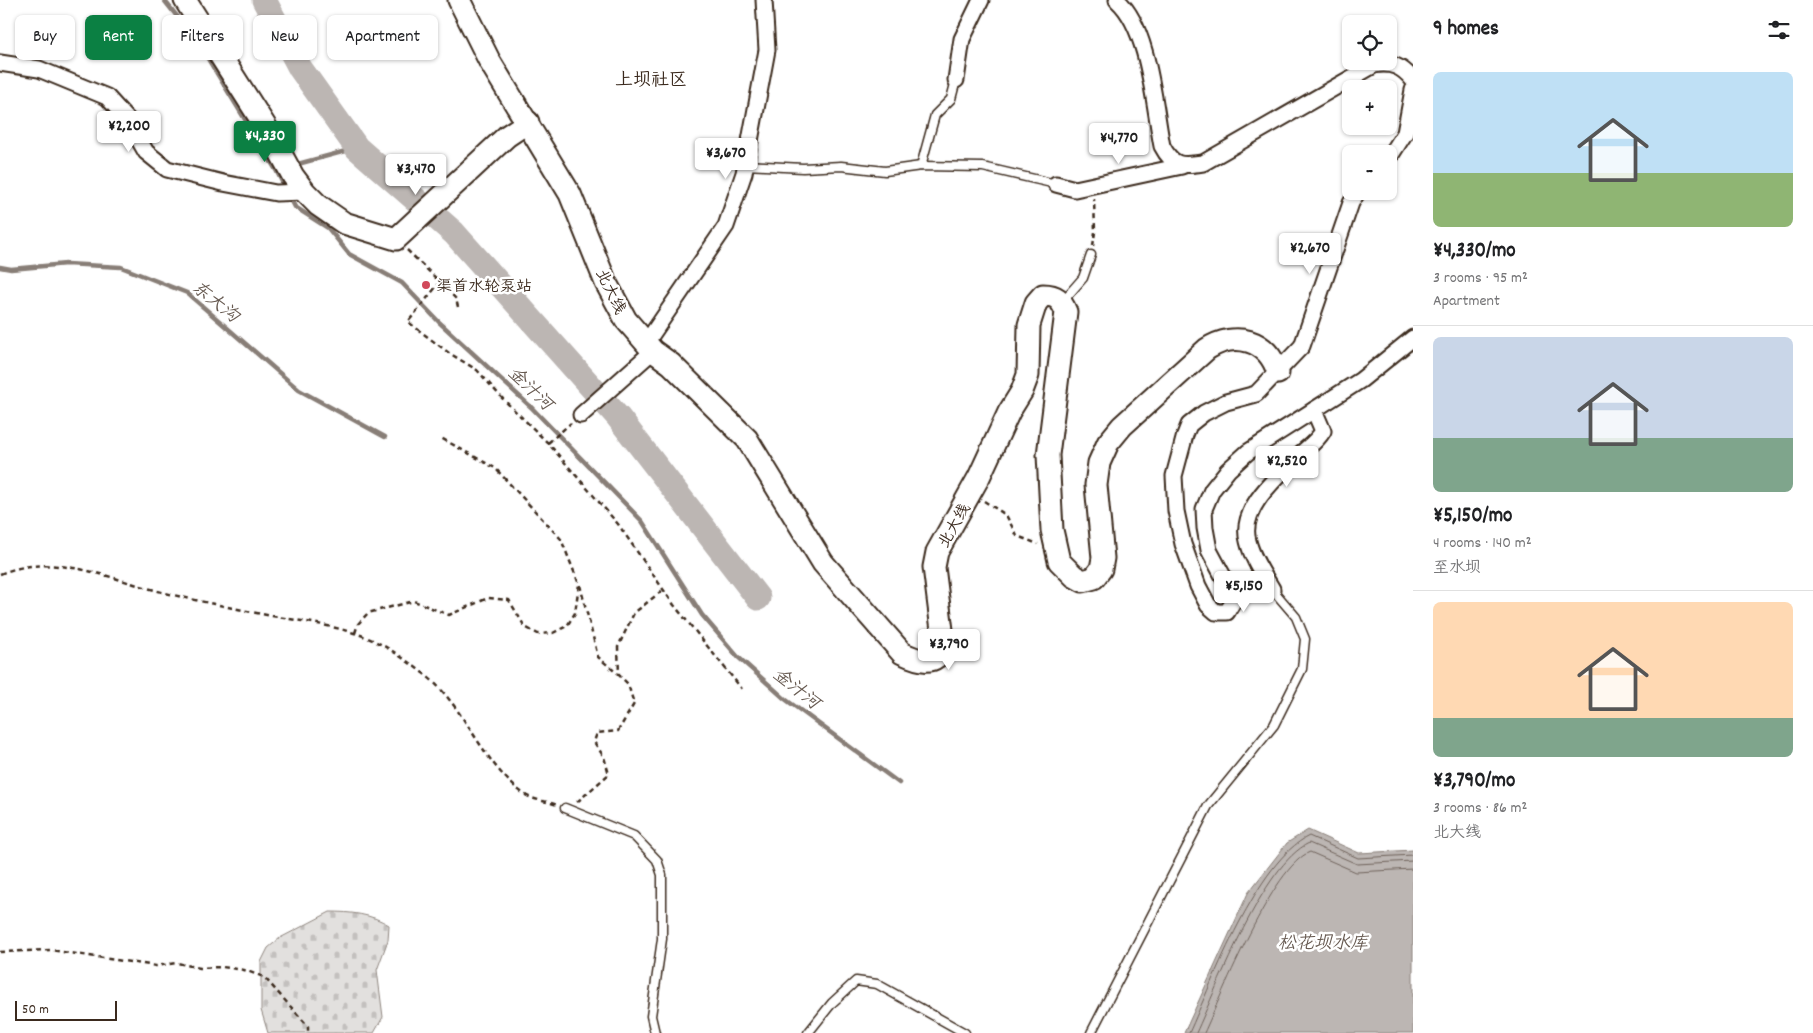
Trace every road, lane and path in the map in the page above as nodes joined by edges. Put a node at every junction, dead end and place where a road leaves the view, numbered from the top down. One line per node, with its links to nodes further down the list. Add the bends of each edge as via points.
1 (185, 0): 17 (street, via 269,132)
2 (459, 0): 10 (street, 北大线, via 490,62)
3 (764, 0): 12 (street, via 767,50)
4 (981, 0): 7 (street, via 962,39)
5 (1117, 0): 14 (street, via 1124,6 1140,39 1162,146 1168,159)
6 (0, 63): 17 (street, via 38,69 107,97 127,119 146,152 167,168 223,184 276,194)
7 (956, 80): 13 (lane, via 951,98 935,115)
8 (1413, 80): 14 (street, via 1406,70 1388,63 1374,65 1203,163)
9 (1413, 90): 11 (street, via 1405,133)
10 (528, 122): 19 (street, via 507,136); 25 (street, 北大线, via 570,194 606,283 626,320)
11 (1397, 146)
12 (745, 165): 13 (lane, via 841,166 885,171); 25 (street, via 726,226)
13 (921, 166): 15 (lane, via 983,166)
14 (1182, 166): 16 (street)
15 (1056, 184): 16 (street, via 1075,189)
16 (1093, 185): 20 (path, via 1095,232)
17 (297, 187): 19 (street, via 344,223)
18 (1353, 200): 26 (street, via 1302,346)
19 (403, 232): 21 (path)
20 (1091, 255): 22 (lane, via 1083,278)
21 (440, 282): 23 (path, via 456,299); 31 (path, via 408,322 477,370)
22 (1062, 302): 32 (street, 北大线, via 1054,295 1042,295 1036,303 1029,326 1028,375); 33 (street, via 1066,312 1065,323 1048,455)
23 (458, 307)
24 (1413, 338): 27 (street, via 1361,380)
25 (650, 347): 28 (street, via 631,370); 32 (street, 北大线, via 746,439 823,563 902,653 917,660 931,661 940,655 944,646 934,567 937,552)
26 (1278, 373): 27 (street, via 1256,394 1226,402 1189,425 1174,476 1176,511 1183,544 1198,586 1208,605 1216,612 1227,612 1233,602 1231,591 1209,550 1204,508 1212,490 1248,452); 33 (street, via 1268,352 1249,341 1220,341 1207,349 1122,426 1103,453 1096,485 1103,558 1094,578 1083,581 1074,576)
27 (1314, 410): 37 (street, via 1323,431 1253,507 1246,529 1255,560)
28 (581, 415)
29 (562, 431): 31 (path)
30 (441, 438): 35 (path, via 495,468 561,539)
31 (548, 444): 36 (path, via 618,524)
32 (971, 493): 33 (path, via 1006,514 1017,536)
33 (1056, 550)
34 (0, 574): 38 (path, via 41,565 86,570 162,592)
35 (579, 584): 38 (path, via 574,613 567,626 553,633 538,634 525,627 509,600 488,598 449,615 414,601 386,608 368,613); 39 (path, via 598,657)
36 (664, 589): 39 (path, via 634,613 618,648); 40 (path)
37 (1272, 589): 47 (lane, via 1296,617 1305,639 1302,669 1274,724 1208,806)
38 (355, 633): 41 (path, via 389,649 425,674 463,717 496,767 526,795)
39 (619, 674): 41 (path, via 628,684 634,704 618,731 597,733 594,742 604,757 608,774 582,799)
40 (742, 689)
41 (565, 808): 44 (lane, via 634,836 658,860 662,875 662,939 651,1016)
42 (0, 952): 43 (path, via 50,950 156,966 177,963 200,968 244,970 264,977 308,1026)
43 (308, 1033)
44 (654, 1033)
45 (808, 1033): 46 (lane, via 832,1003 856,981 877,984)
46 (965, 1033)
47 (1091, 1033)

